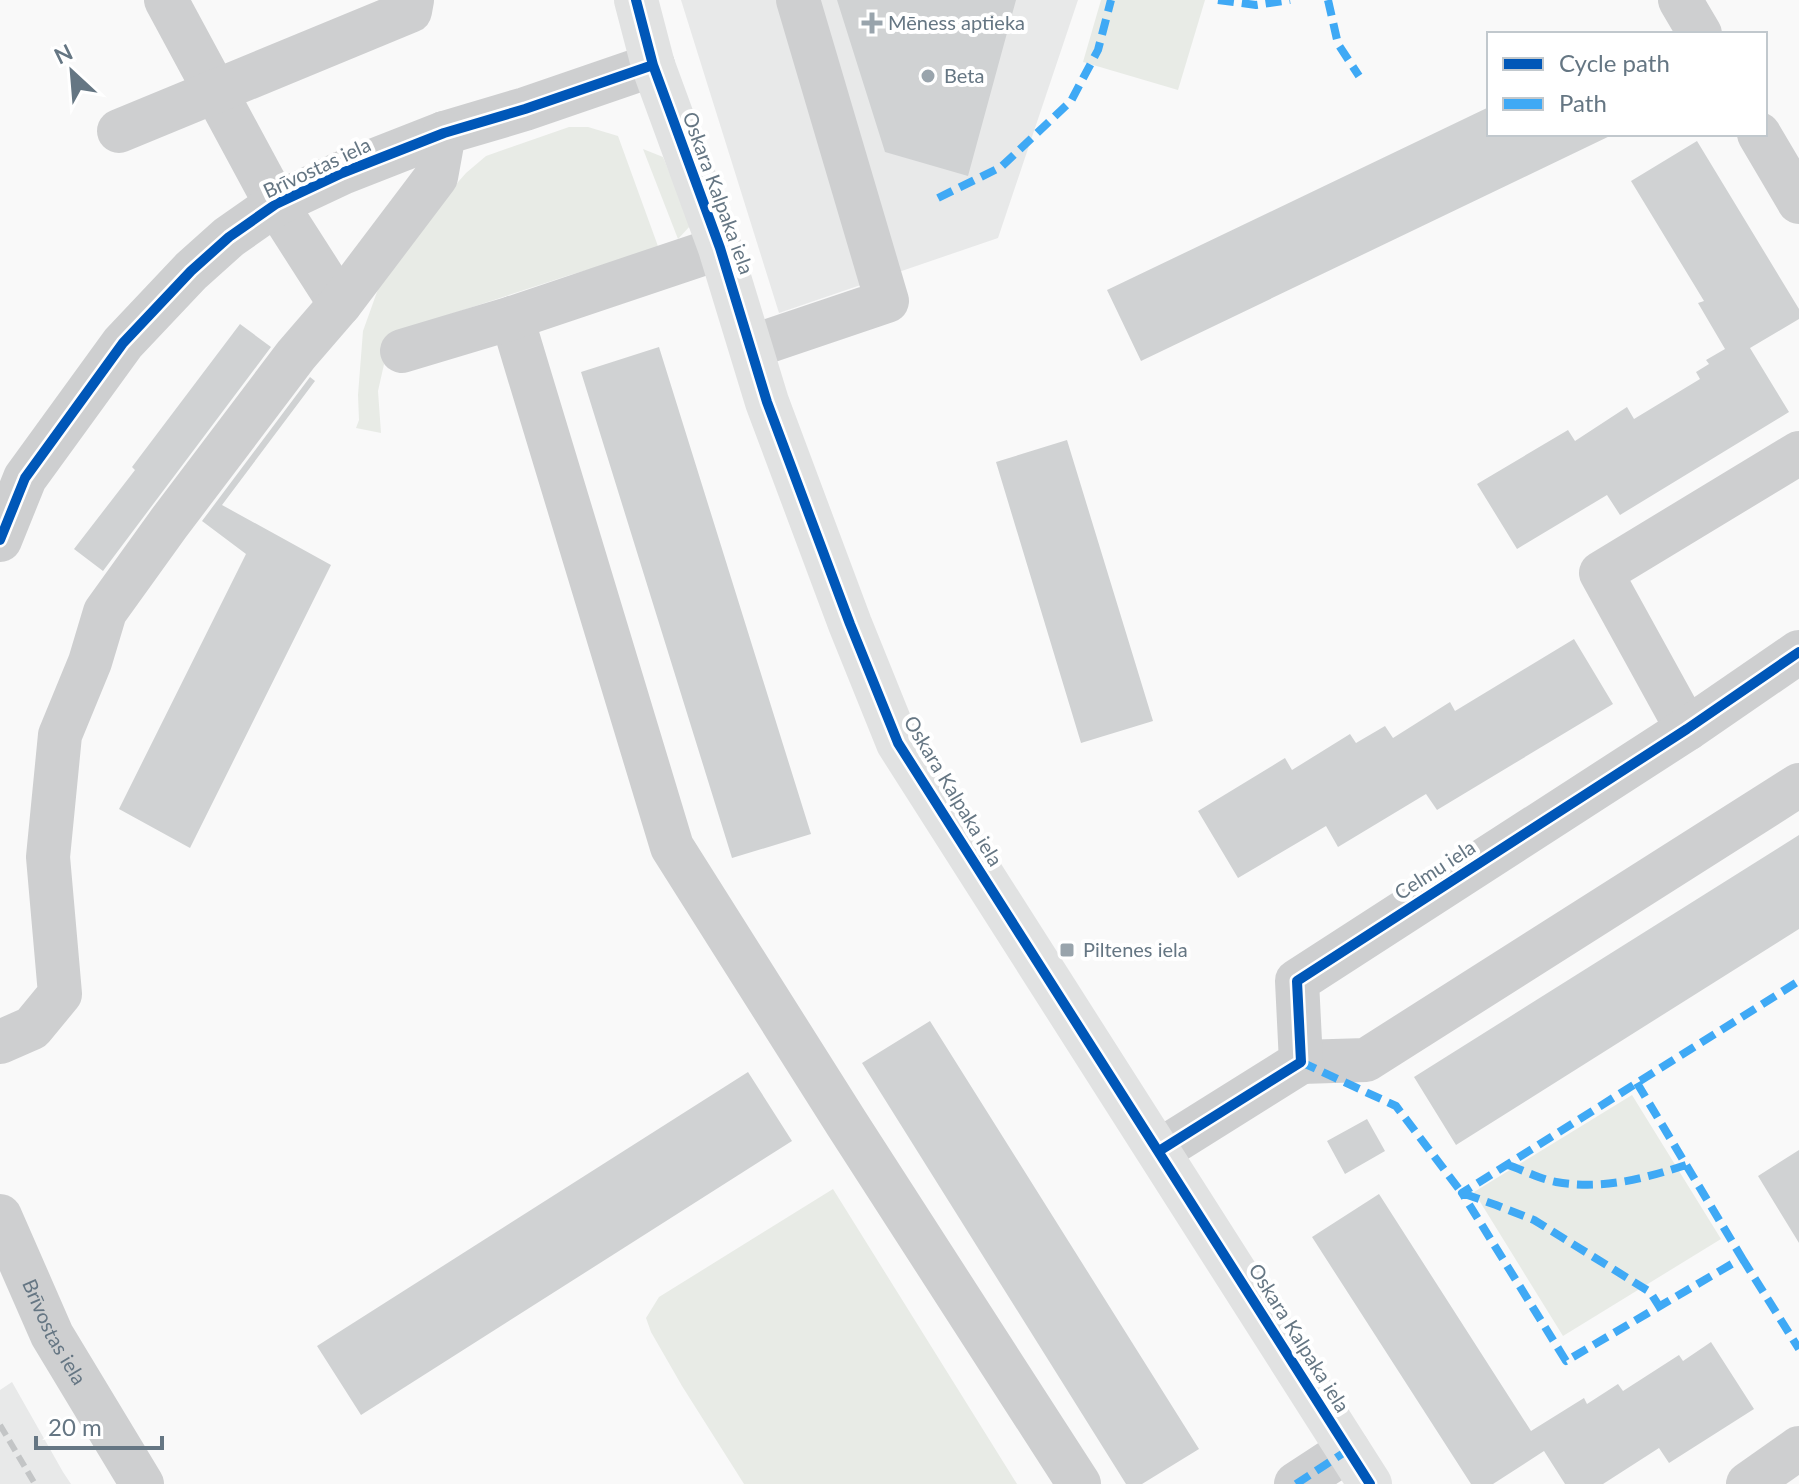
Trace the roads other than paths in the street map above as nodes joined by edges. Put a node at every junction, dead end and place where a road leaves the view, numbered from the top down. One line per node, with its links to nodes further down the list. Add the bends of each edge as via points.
1 (166, 0): 8 (street)
2 (412, 0): 8 (street, via 410,11)
3 (636, 0): 7 (main road, Oskara Kalpaka iela)
4 (798, 0): 17 (street, via 887,301)
5 (1680, 0): 6 (street)
6 (1699, 32)
7 (653, 65): 10 (street, Brīvostas iela); 14 (main road, Oskara Kalpaka iela)
8 (214, 91): 9 (street); 13 (street)
9 (119, 131)
10 (444, 133): 13 (street, Brīvostas iela); 15 (street, via 436,177)
11 (1760, 136): 12 (street)
12 (1799, 202)
13 (276, 204): 15 (street); 20 (street, Brīvostas iela, via 191,271 123,343 25,478)
14 (720, 248): 16 (street); 17 (main road, Oskara Kalpaka iela)
15 (340, 304): 24 (street, via 296,355 105,612 60,735 48,857 60,994 32,1028)
16 (512, 318): 18 (street); 31 (street, via 672,847)
17 (751, 347): 26 (main road, Oskara Kalpaka iela, via 767,402 898,743)
18 (402, 351)
19 (1799, 453): 22 (street, via 1601,573)
20 (0, 540)
21 (1799, 652): 22 (street, Celmu iela)
22 (1687, 729): 25 (street, Celmu iela, via 1297,981)
23 (1799, 785): 25 (street, via 1366,1060)
24 (0, 1042)
25 (1301, 1062): 26 (street)
26 (1159, 1151): 29 (main road, Oskara Kalpaka iela)
27 (0, 1216): 30 (street, Brīvostas iela, via 52,1335)
28 (1799, 1448): 33 (street)
29 (1359, 1467): 32 (street)
30 (142, 1484)
31 (1079, 1484)
32 (1296, 1484)
33 (1748, 1484)

